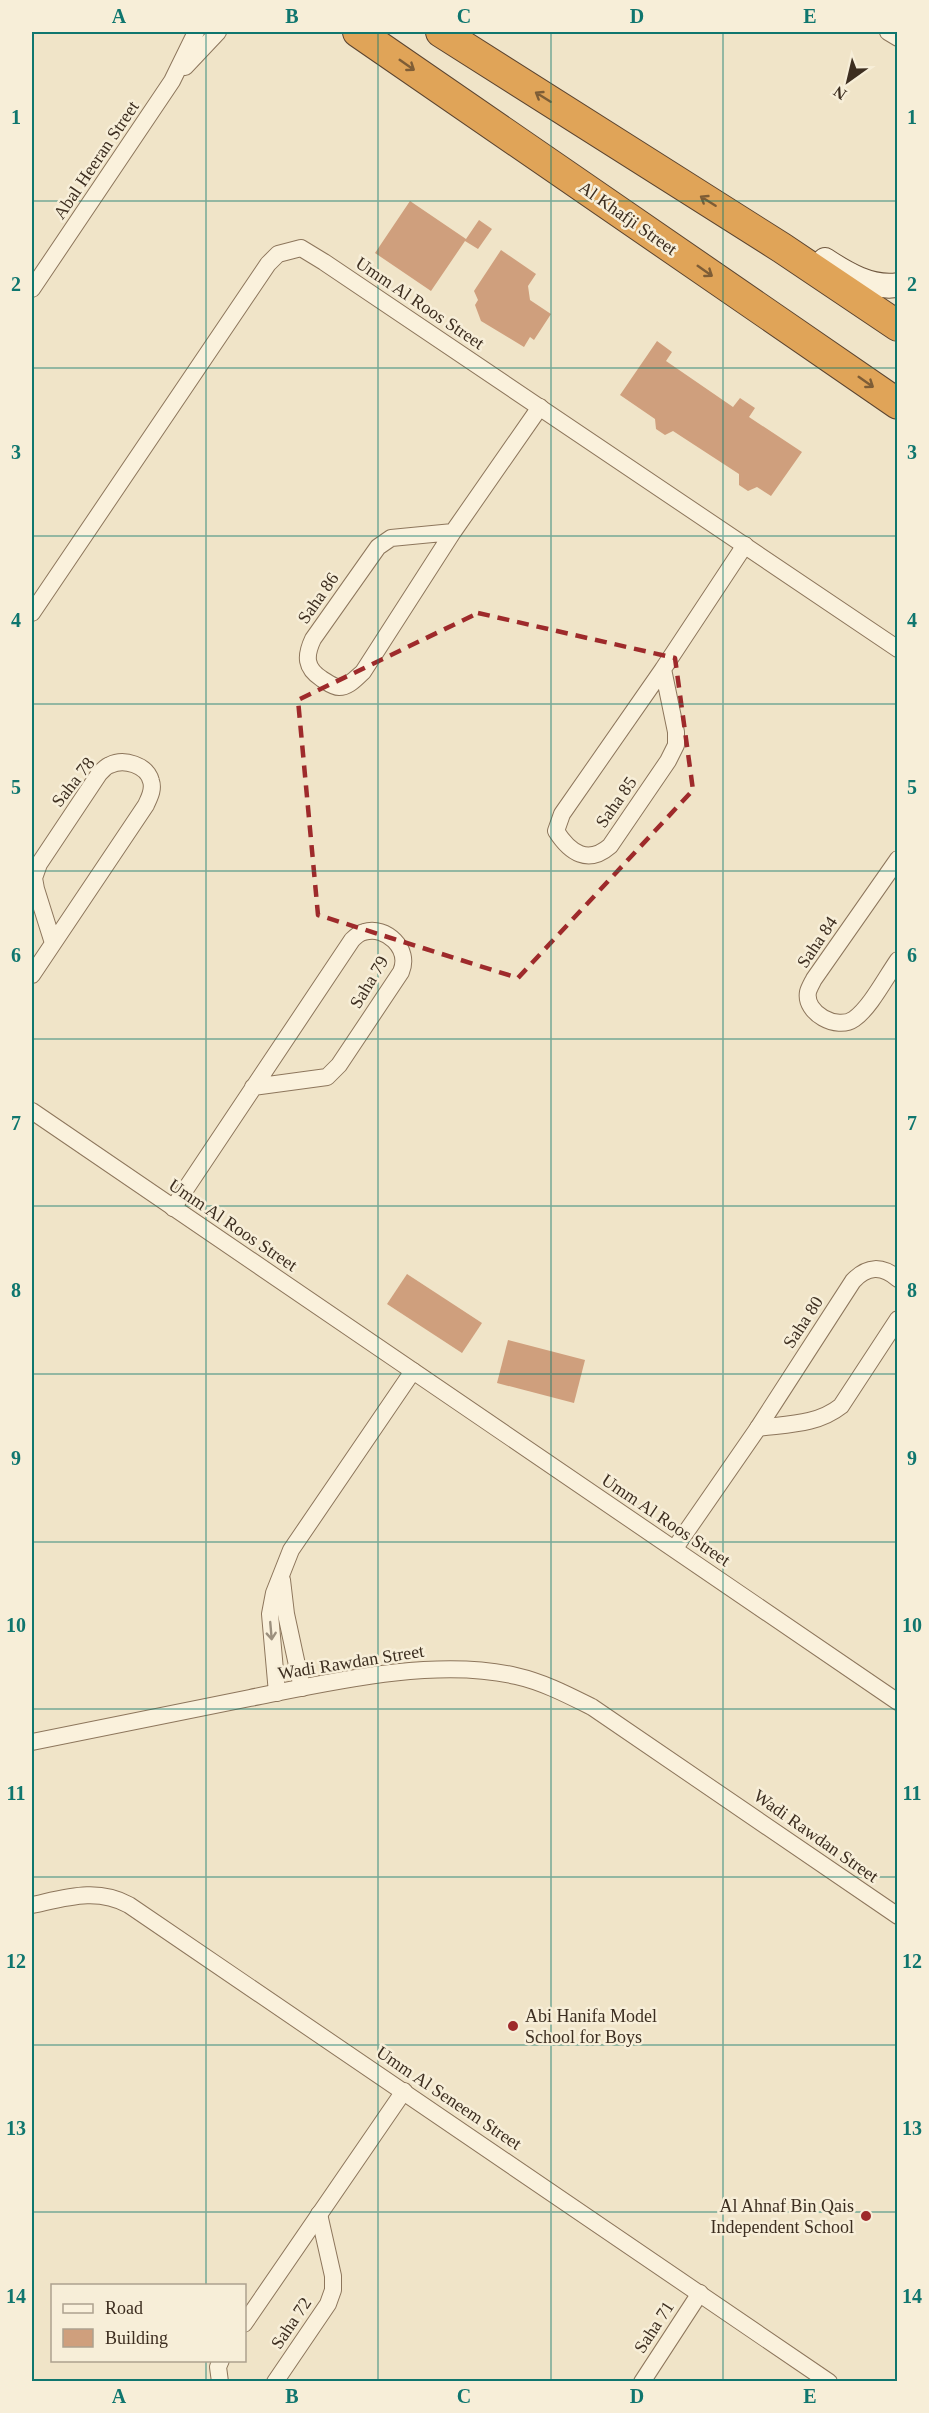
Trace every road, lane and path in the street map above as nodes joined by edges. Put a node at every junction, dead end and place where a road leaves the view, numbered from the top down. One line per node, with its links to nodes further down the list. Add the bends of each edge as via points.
1 (196, 32): 7 (street, Abal Heeran Street)
2 (218, 32): 7 (street, Abal Heeran Street)
3 (358, 32): 12 (highway, Al Khafji Street, one-way to 12)
4 (441, 32): 8 (highway, one-way to 4)
5 (888, 32): 6 (street)
6 (897, 38)
7 (172, 81): 10 (street, Abal Heeran Street)
8 (782, 248): 9 (street, via 823,258 859,279); 11 (highway)
9 (897, 285)
10 (32, 289)
11 (897, 326)
12 (897, 404)
13 (540, 407): 14 (street, Saha 86); 15 (street, Umm Al Roos Street); 16 (street, Umm Al Roos Street, via 311,253 294,248 278,254)
14 (453, 532): 14 (street, Saha 86, via 391,538 378,547 307,651 307,664 316,675 339,687 363,672)
15 (745, 545): 17 (street, Umm Al Roos Street); 18 (street, Saha 85)
16 (32, 614)
17 (897, 649)
18 (663, 669): 18 (street, Saha 85, via 676,746 610,846 588,857 577,853 556,831 562,813)
19 (897, 859): 21 (street, Saha 84, via 814,979 808,992 809,1003 828,1020 840,1025 851,1021 861,1014)
20 (53, 943): 20 (street, Saha 78, via 34,878 39,864 99,774 109,765 135,764 146,772 152,792); 22 (street, Saha 78)
21 (897, 960)
22 (32, 975)
23 (253, 1087): 23 (street, Saha 79, via 327,1077 339,1065 401,972 404,952 396,942 372,930 361,932 352,940); 25 (street, Saha 79)
24 (32, 1112): 25 (street, Umm Al Roos Street)
25 (173, 1208): 28 (street, Umm Al Roos Street)
26 (897, 1279): 29 (street, Saha 80, via 883,1269 861,1272)
27 (897, 1318): 29 (street, via 841,1406 817,1420)
28 (413, 1371): 30 (street, Umm Al Roos Street); 31 (street, via 291,1551)
29 (758, 1428): 30 (street, Saha 80)
30 (675, 1548): 34 (street, Umm Al Roos Street)
31 (281, 1575): 32 (street); 33 (street, one-way to 33, via 270,1614)
32 (302, 1688): 33 (street, Wadi Rawdan Street); 37 (street, Wadi Rawdan Street, via 426,1669 516,1676 558,1690 633,1733)
33 (277, 1693): 35 (street, Wadi Rawdan Street)
34 (897, 1702)
35 (32, 1742)
36 (32, 1905): 38 (street, Umm Al Seneem Street, via 88,1894 117,1898)
37 (897, 1916)
38 (404, 2091): 39 (street, Saha 72); 40 (street, Umm Al Seneem Street)
39 (320, 2214): 41 (street, Saha 72); 44 (street, Saha 72, via 333,2290 328,2304)
40 (700, 2293): 45 (street, Saha 71); 46 (street, Umm Al Seneem Street)
41 (246, 2321)
42 (220, 2362): 43 (street)
43 (220, 2382)
44 (275, 2382)
45 (642, 2382)
46 (829, 2382)

